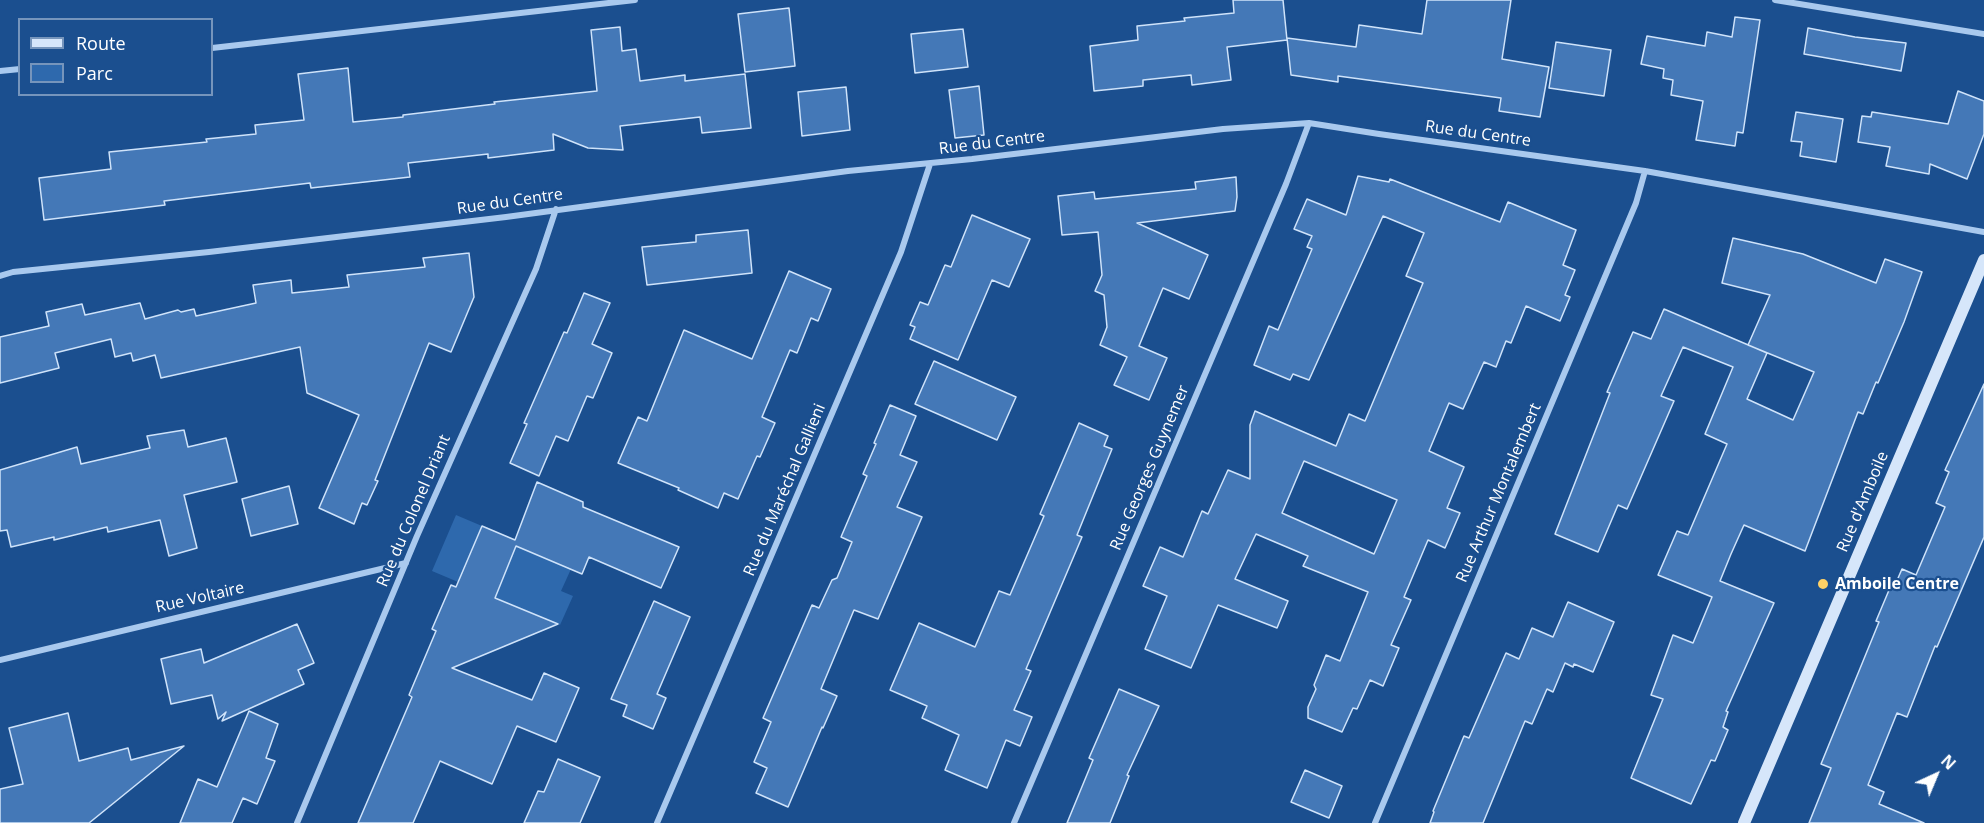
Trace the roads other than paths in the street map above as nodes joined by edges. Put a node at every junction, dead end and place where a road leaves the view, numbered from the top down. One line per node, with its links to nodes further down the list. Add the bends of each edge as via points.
1 (635, 0): 3 (street)
2 (1775, 0): 4 (street)
3 (586, 3): 5 (street)
4 (1984, 34)
5 (213, 48)
6 (18, 69): 7 (street)
7 (0, 71)
8 (1309, 123): 9 (street, Rue du Centre, via 1223,129); 10 (street, Rue du Centre); 19 (street, Rue Georges Guynemer)
9 (930, 164): 11 (street, Rue du Centre); 18 (street, Rue du Maréchal Gallieni, via 901,252)
10 (1645, 171): 12 (street, Rue du Centre); 20 (street, Rue Arthur Montalembert, via 1636,203)
11 (556, 209): 14 (street, Rue du Centre); 15 (street, Rue du Colonel Driant, via 536,268)
12 (1984, 232)
13 (1984, 260): 21 (street, Rue d'Amboile)
14 (0, 276)
15 (406, 563): 16 (street, Rue Voltaire); 17 (street, Rue du Colonel Driant)
16 (0, 660)
17 (297, 823)
18 (657, 823)
19 (1014, 823)
20 (1375, 823)
21 (1744, 823)

